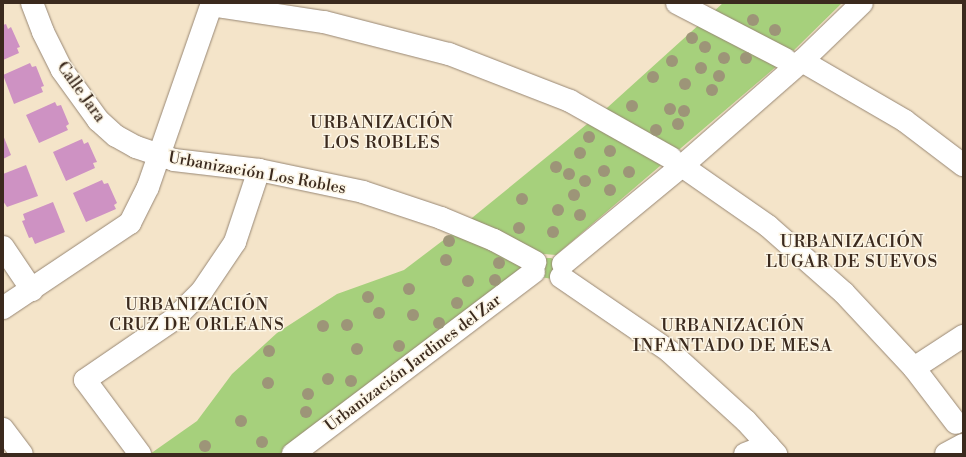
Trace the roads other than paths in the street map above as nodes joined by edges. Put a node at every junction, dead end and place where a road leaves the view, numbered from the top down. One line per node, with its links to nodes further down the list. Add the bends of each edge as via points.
1 (32, 3): 9 (street, Calle Jara, via 62,70 94,114 116,136)
2 (312, 3): 7 (street, via 316,14)
3 (677, 3): 8 (street)
4 (842, 3): 8 (street)
5 (862, 3): 8 (street)
6 (211, 4): 7 (street); 9 (street)
7 (324, 22): 10 (street, via 449,54 570,101)
8 (793, 60): 10 (street); 11 (street, via 904,121)
9 (157, 155): 12 (street, Urbanización Los Robles, via 174,160); 15 (street, via 148,187 130,223)
10 (677, 162): 14 (street); 18 (street, via 768,226 844,293)
11 (963, 165)
12 (259, 170): 14 (street, Urbanización Los Robles, via 363,192 441,218 494,240); 24 (street, via 235,242 202,291 173,320 85,380)
13 (3, 247): 15 (street)
14 (548, 268): 22 (street, via 669,351); 25 (street, Urbanización Jardines del Zar); 26 (street, Urbanización Jardines del Zar)
15 (32, 290): 16 (street)
16 (3, 308)
17 (963, 336): 18 (street)
18 (914, 368): 19 (street)
19 (956, 423)
20 (3, 429): 23 (street)
21 (963, 445): 28 (street)
22 (772, 449): 27 (street)
23 (22, 454)
24 (140, 454)
25 (293, 454)
26 (312, 454)
27 (745, 454)
28 (946, 454)

